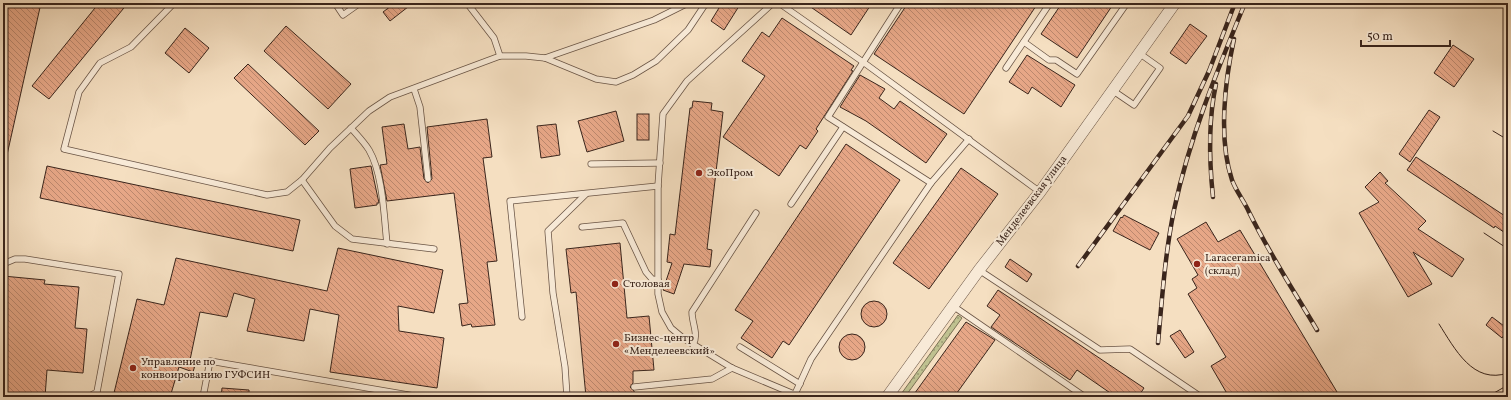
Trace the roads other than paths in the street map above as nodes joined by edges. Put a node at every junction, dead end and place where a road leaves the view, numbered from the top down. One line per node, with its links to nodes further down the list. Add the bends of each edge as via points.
1 (174, 3): 27 (lane, via 131,47 100,63 79,92 64,149 267,195 287,192)
2 (335, 3): 3 (lane, via 343,15)
3 (360, 3)
4 (467, 3): 15 (lane, via 494,38)
5 (688, 3): 16 (lane, via 654,20)
6 (706, 3): 16 (lane, via 688,30 656,61 616,82 596,79)
7 (773, 3): 24 (lane, via 687,81 663,114)
8 (780, 3): 17 (lane)
9 (901, 3): 17 (lane)
10 (1050, 3): 13 (lane)
11 (1127, 3): 13 (lane, via 1077,74 1056,60 1049,60)
12 (1175, 3): 14 (street, Менделеевская улица)
13 (1024, 42): 18 (lane)
14 (1139, 53): 20 (street, Менделеевская улица); 20 (lane, via 1160,68 1134,106)
15 (500, 56): 16 (lane); 19 (lane)
16 (545, 58)
17 (863, 62): 21 (lane, via 828,117); 23 (lane)
18 (1006, 68)
19 (414, 89): 22 (lane, via 390,97 369,111); 26 (lane, via 420,107)
20 (1112, 90): 30 (street, Менделеевская улица)
21 (844, 127): 28 (lane); 32 (lane)
22 (351, 128): 27 (lane); 35 (lane, via 369,149 374,161)
23 (969, 139): 28 (lane); 30 (lane)
24 (660, 163): 25 (lane); 29 (lane)
25 (591, 164)
26 (428, 179)
27 (302, 180): 35 (lane, via 335,226 352,239)
28 (931, 183): 45 (lane, via 811,359)
29 (658, 186): 31 (lane); 39 (lane)
30 (1040, 192): 38 (street, Менделеевская улица)
31 (586, 194): 41 (lane, via 510,201); 51 (lane, via 548,231 552,293 565,367)
32 (791, 204)
33 (756, 213): 42 (lane, via 692,312 696,333)
34 (582, 227): 39 (lane, via 623,223 646,272 652,280)
35 (387, 244): 36 (lane)
36 (434, 249)
37 (3, 264): 48 (lane, via 25,259 119,274 97,392)
38 (979, 270): 40 (street, Менделеевская улица); 54 (lane, via 1100,350 1130,349)
39 (658, 280): 42 (lane, via 662,312 671,328)
40 (953, 306): 52 (street, Менделеевская улица); 53 (lane)
41 (522, 317)
42 (693, 345): 44 (lane)
43 (740, 347): 45 (lane)
44 (732, 368): 46 (lane, via 712,379); 47 (lane)
45 (800, 384): 47 (lane)
46 (634, 387)
47 (798, 396)
48 (88, 397)
49 (203, 397): 50 (lane, via 210,361)
50 (420, 397)
51 (567, 397)
52 (887, 397)
53 (1085, 397)
54 (1202, 397)

